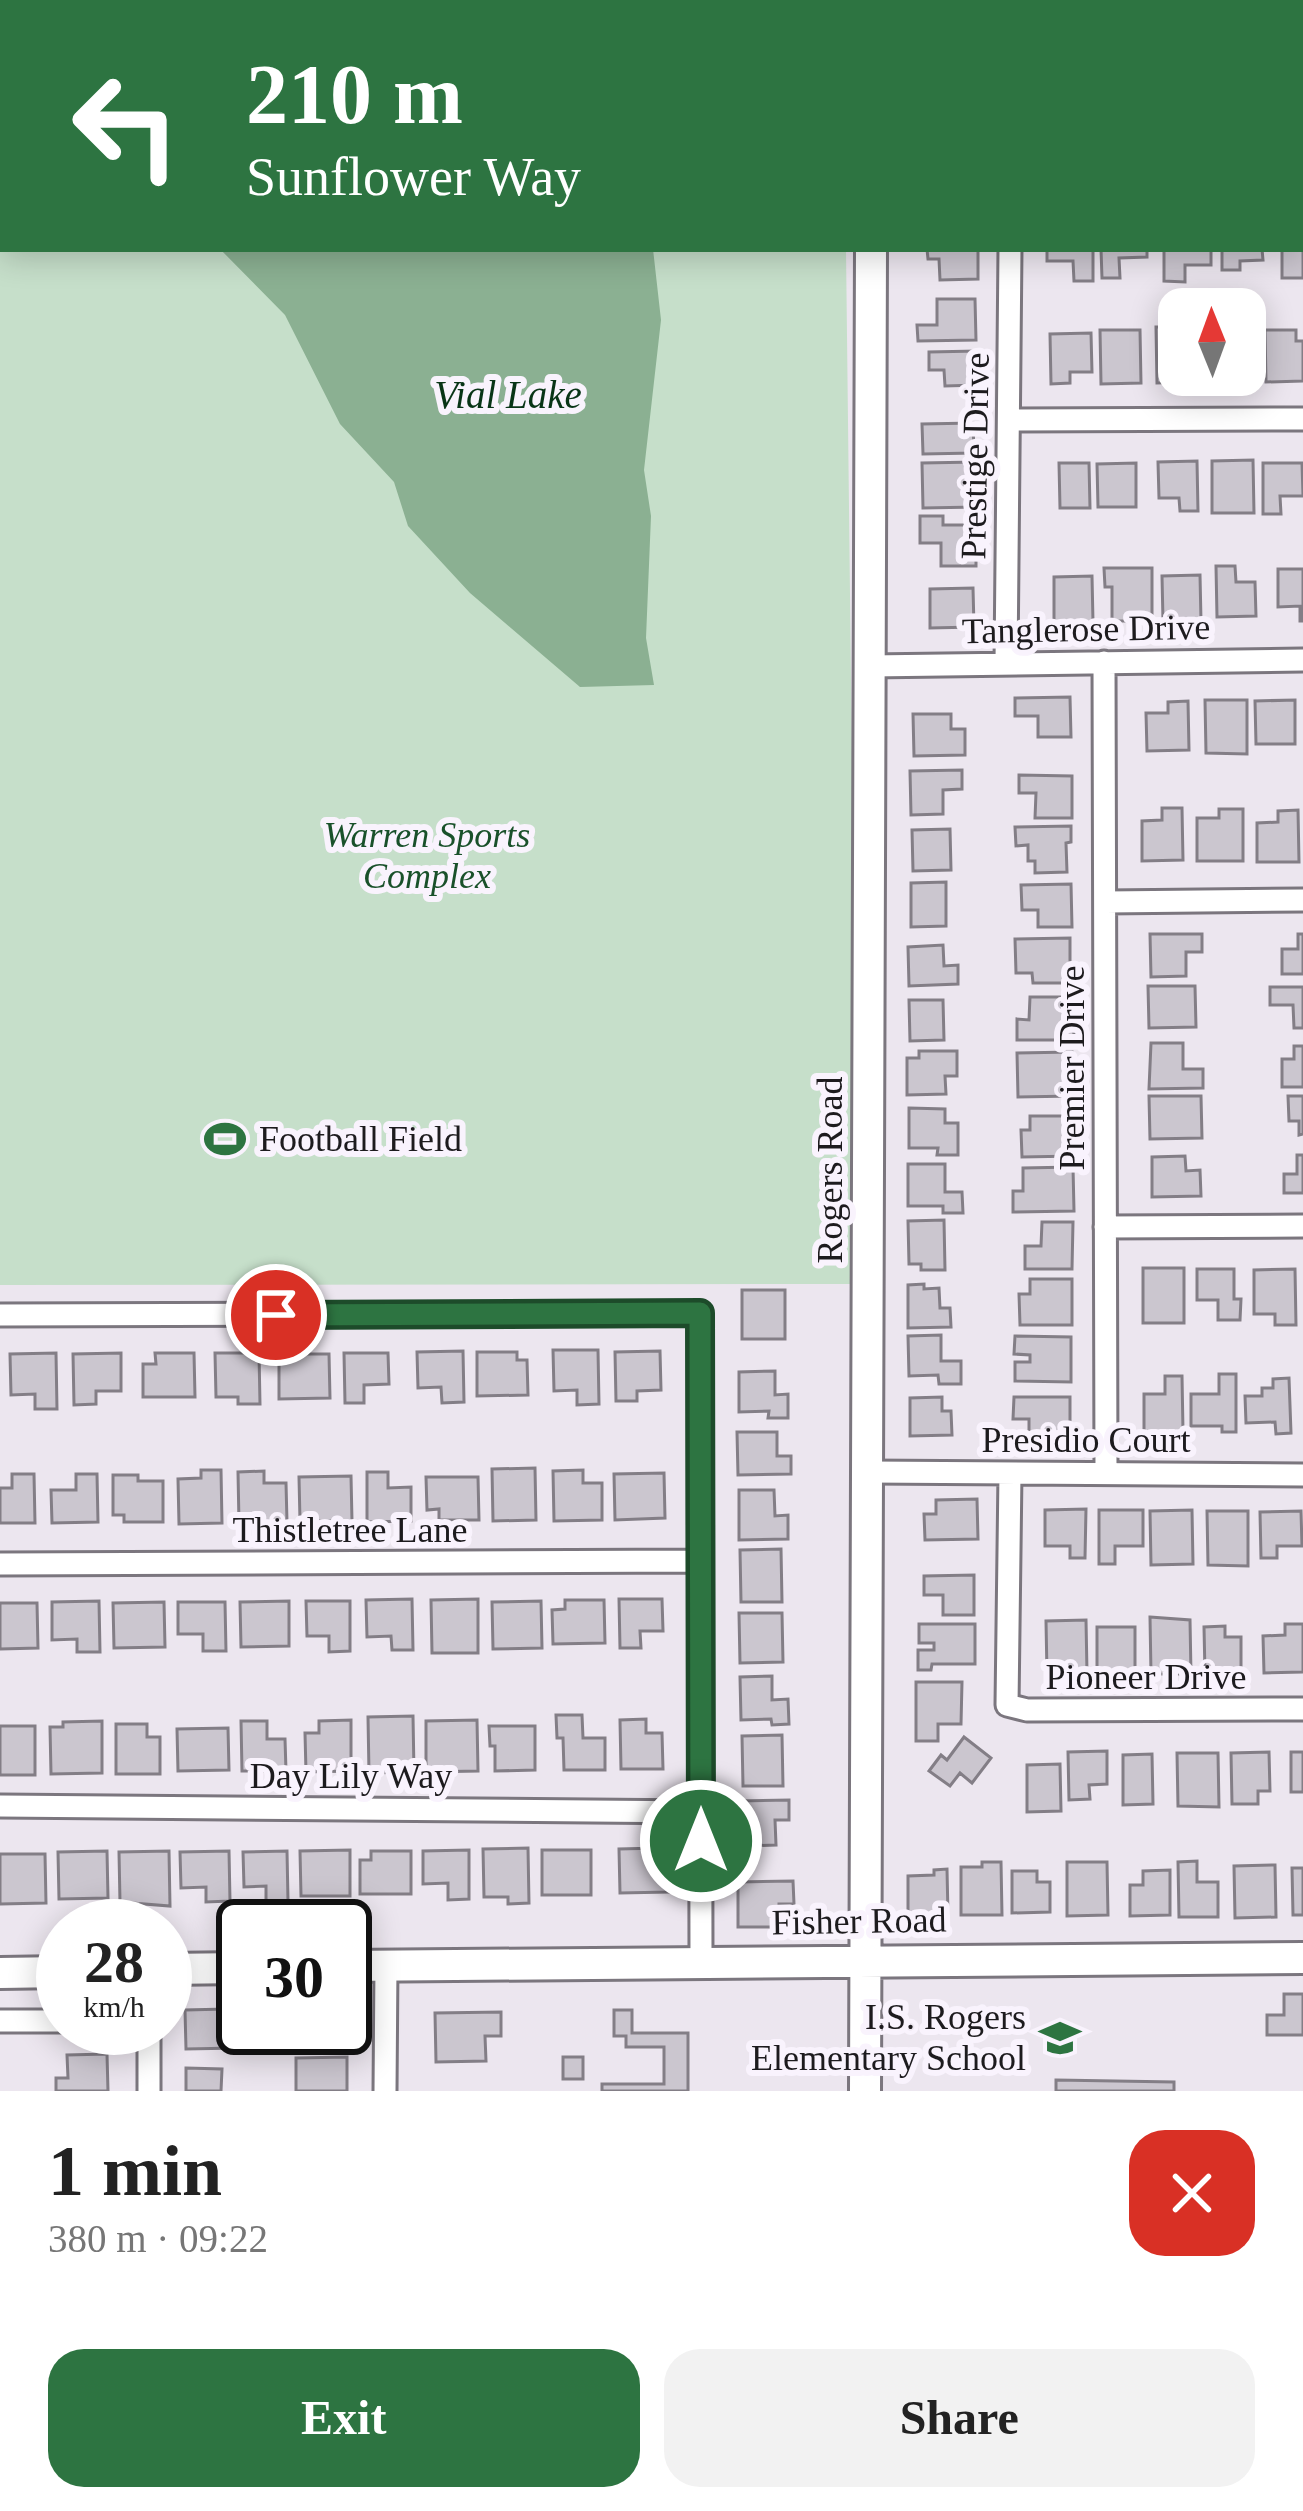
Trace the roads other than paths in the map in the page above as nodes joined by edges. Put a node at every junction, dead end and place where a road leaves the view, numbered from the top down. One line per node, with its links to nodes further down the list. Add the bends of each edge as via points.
1 (871, 252): 8 (street, Rogers Road)
2 (1010, 252): 4 (street, Prestige Drive)
3 (1303, 419): 4 (street)
4 (1009, 420): 7 (street, Prestige Drive)
5 (1303, 660): 6 (street, Tanglerose Drive)
6 (1104, 662): 7 (street, Tanglerose Drive); 10 (street, Premier Drive)
7 (1006, 663): 8 (street, Tanglerose Drive)
8 (870, 666): 14 (street, Rogers Road)
9 (1303, 900): 10 (street)
10 (1106, 902): 11 (street, Premier Drive)
11 (1105, 1226): 12 (street); 16 (street, Premier Drive)
12 (1303, 1226)
13 (0, 1316): 18 (street, via 700,1313)
14 (868, 1472): 15 (street, Presidio Court); 24 (street, Rogers Road)
15 (1010, 1473): 16 (street, Presidio Court); 20 (street, Pioneer Drive, via 1007,1705)
16 (1106, 1474): 17 (street, Presidio Court)
17 (1303, 1474)
18 (700, 1561): 19 (street, Thistletree Lane); 22 (street)
19 (0, 1564)
20 (1303, 1709)
21 (0, 1806): 22 (street, Day Lily Way)
22 (701, 1812): 25 (street)
23 (1303, 1958): 24 (street, Fisher Road)
24 (866, 1960): 25 (street, Fisher Road); 35 (street, Rogers Road)
25 (701, 1962): 27 (street, Fisher Road)
26 (372, 1965): 27 (street, Fisher Road)
27 (386, 1965): 34 (street)
28 (36, 1972): 29 (street)
29 (0, 1973)
30 (0, 2021): 31 (street)
31 (36, 2021)
32 (149, 2055): 33 (street)
33 (149, 2091)
34 (385, 2091)
35 (866, 2091)

